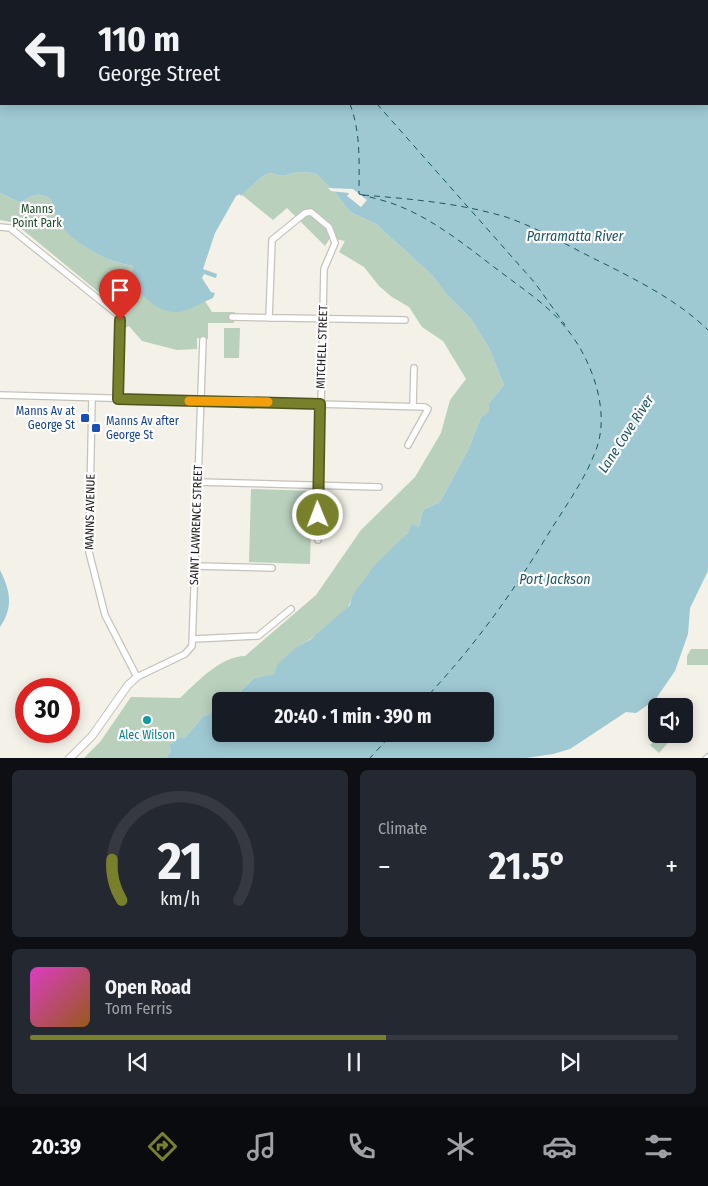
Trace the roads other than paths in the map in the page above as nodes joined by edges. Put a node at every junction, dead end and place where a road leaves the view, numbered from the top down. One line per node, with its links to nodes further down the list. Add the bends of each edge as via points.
1 (0, 227): 10 (street, via 10,228 117,314 120,320)
2 (232, 317): 3 (street)
3 (269, 318): 4 (street); 4 (street, MITCHELL STREET, via 270,246 273,237 308,212 318,216 329,227 335,246 325,266)
4 (323, 320): 5 (street); 12 (street, MITCHELL STREET)
5 (405, 320)
6 (203, 340): 11 (street, SAINT LAWRENCE STREET)
7 (414, 368): 13 (street)
8 (0, 395): 9 (street)
9 (92, 398): 10 (street); 23 (street, MANNS AVENUE, via 89,552 105,615)
10 (118, 399): 11 (street)
11 (200, 401): 12 (street); 15 (street, SAINT LAWRENCE STREET)
12 (320, 404): 13 (street); 16 (street, MITCHELL STREET)
13 (413, 406): 14 (street, via 428,410)
14 (408, 445)
15 (197, 482): 16 (street); 19 (street, SAINT LAWRENCE STREET)
16 (318, 485): 17 (street); 18 (street, MITCHELL STREET)
17 (379, 487)
18 (318, 540)
19 (195, 566): 20 (street); 22 (street, SAINT LAWRENCE STREET)
20 (272, 568)
21 (291, 609): 22 (street, via 258,636)
22 (193, 639): 23 (street, via 185,654)
23 (137, 677): 24 (street, via 92,736)
24 (68, 758)

